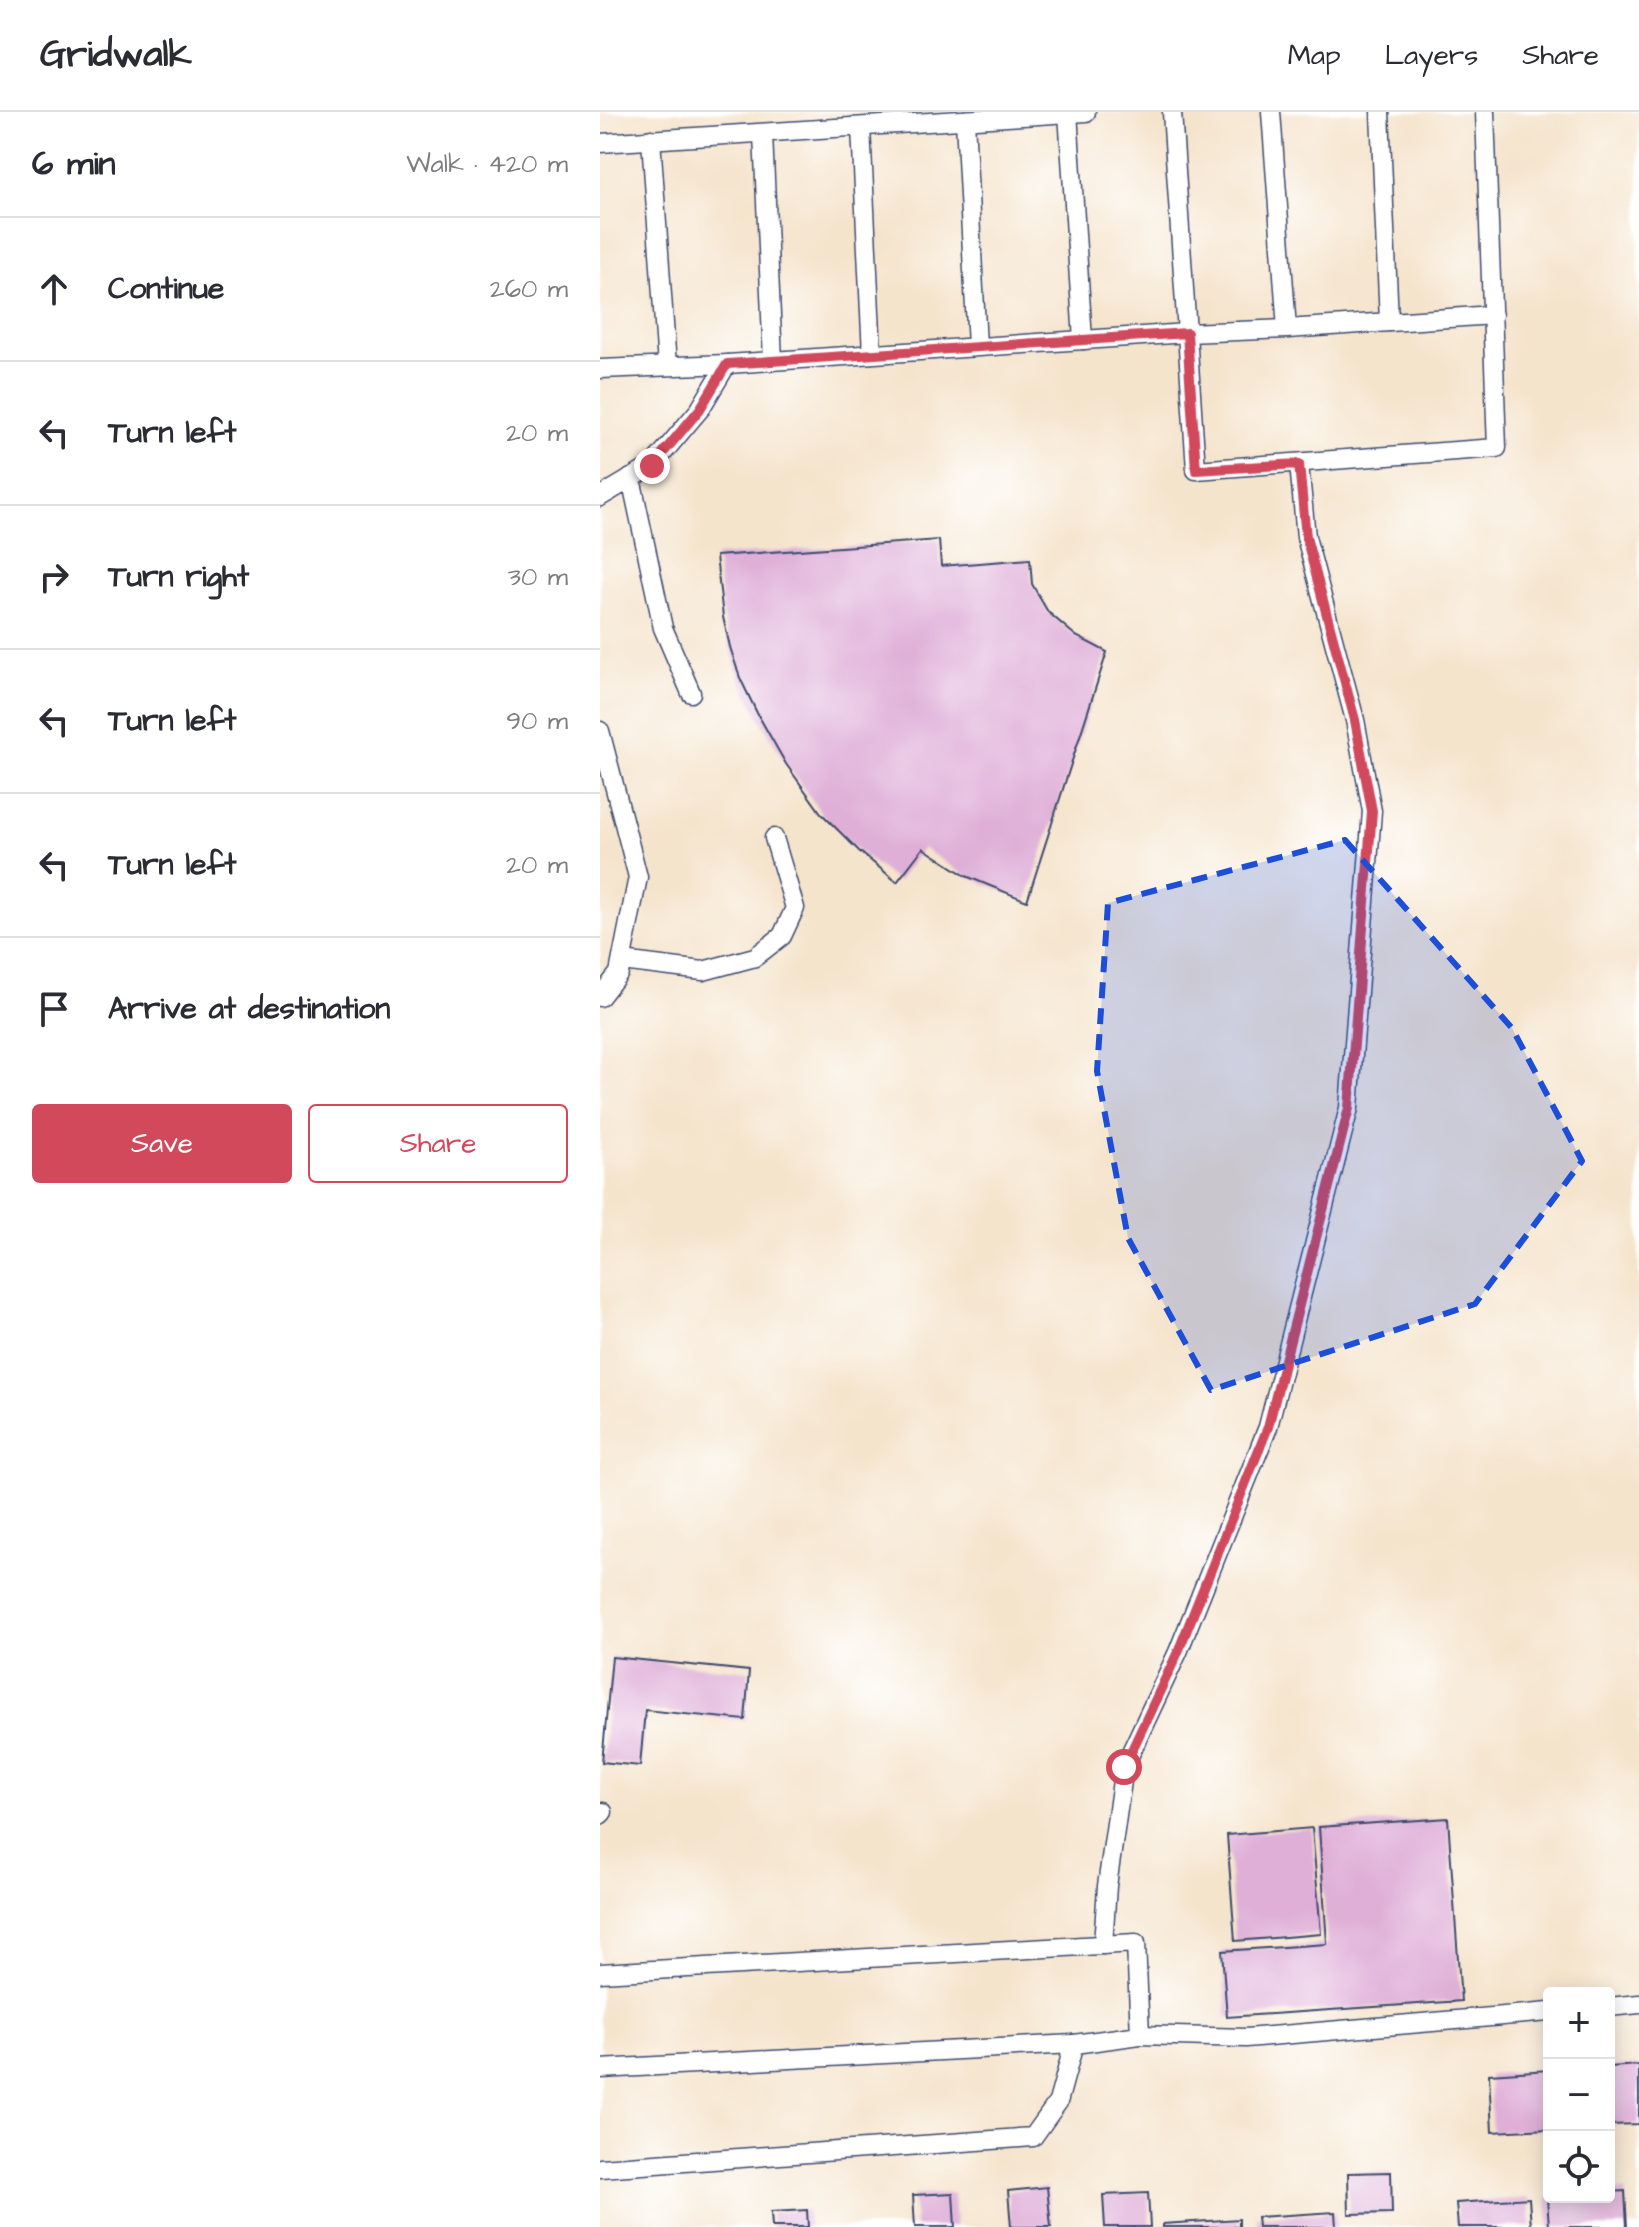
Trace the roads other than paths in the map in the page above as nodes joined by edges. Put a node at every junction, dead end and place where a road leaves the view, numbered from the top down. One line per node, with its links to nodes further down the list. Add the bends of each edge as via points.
1 (1172, 112): 14 (lane)
2 (1271, 112): 13 (lane)
3 (1380, 112): 12 (lane)
4 (1485, 112): 11 (lane)
5 (1077, 113): 6 (lane); 15 (lane)
6 (965, 120): 7 (lane); 16 (lane)
7 (861, 127): 8 (lane); 17 (lane)
8 (763, 134): 9 (lane); 18 (lane)
9 (651, 139): 10 (lane); 20 (lane)
10 (600, 143)
11 (1493, 315): 12 (lane); 22 (lane, via 1497,448)
12 (1389, 322): 13 (lane)
13 (1287, 329): 14 (lane)
14 (1187, 333): 15 (lane); 22 (lane, via 1196,470)
15 (1083, 340): 16 (lane)
16 (977, 346): 17 (lane)
17 (872, 354): 18 (lane)
18 (773, 361): 19 (lane)
19 (727, 364): 20 (lane); 23 (lane, via 700,409 652,466)
20 (667, 366): 21 (lane)
21 (600, 369)
22 (1299, 464): 30 (lane, via 1306,537 1355,720 1372,811 1349,1108 1268,1427 1178,1652 1124,1767)
23 (631, 478): 24 (lane); 25 (lane, via 663,628)
24 (600, 497)
25 (691, 693)
26 (601, 738): 28 (lane, via 638,877)
27 (774, 838): 28 (lane, via 795,908 782,936 755,957 703,971)
28 (622, 961): 29 (lane)
29 (600, 997)
30 (1103, 1945): 31 (lane); 35 (lane, via 1136,1943)
31 (600, 1973)
32 (1639, 2004): 33 (lane)
33 (1615, 2006)
34 (1543, 2013): 35 (lane, via 1246,2038)
35 (1140, 2035): 36 (lane)
36 (1074, 2044): 37 (lane); 38 (lane, via 1058,2102 1033,2137)
37 (600, 2069)
38 (600, 2168)

